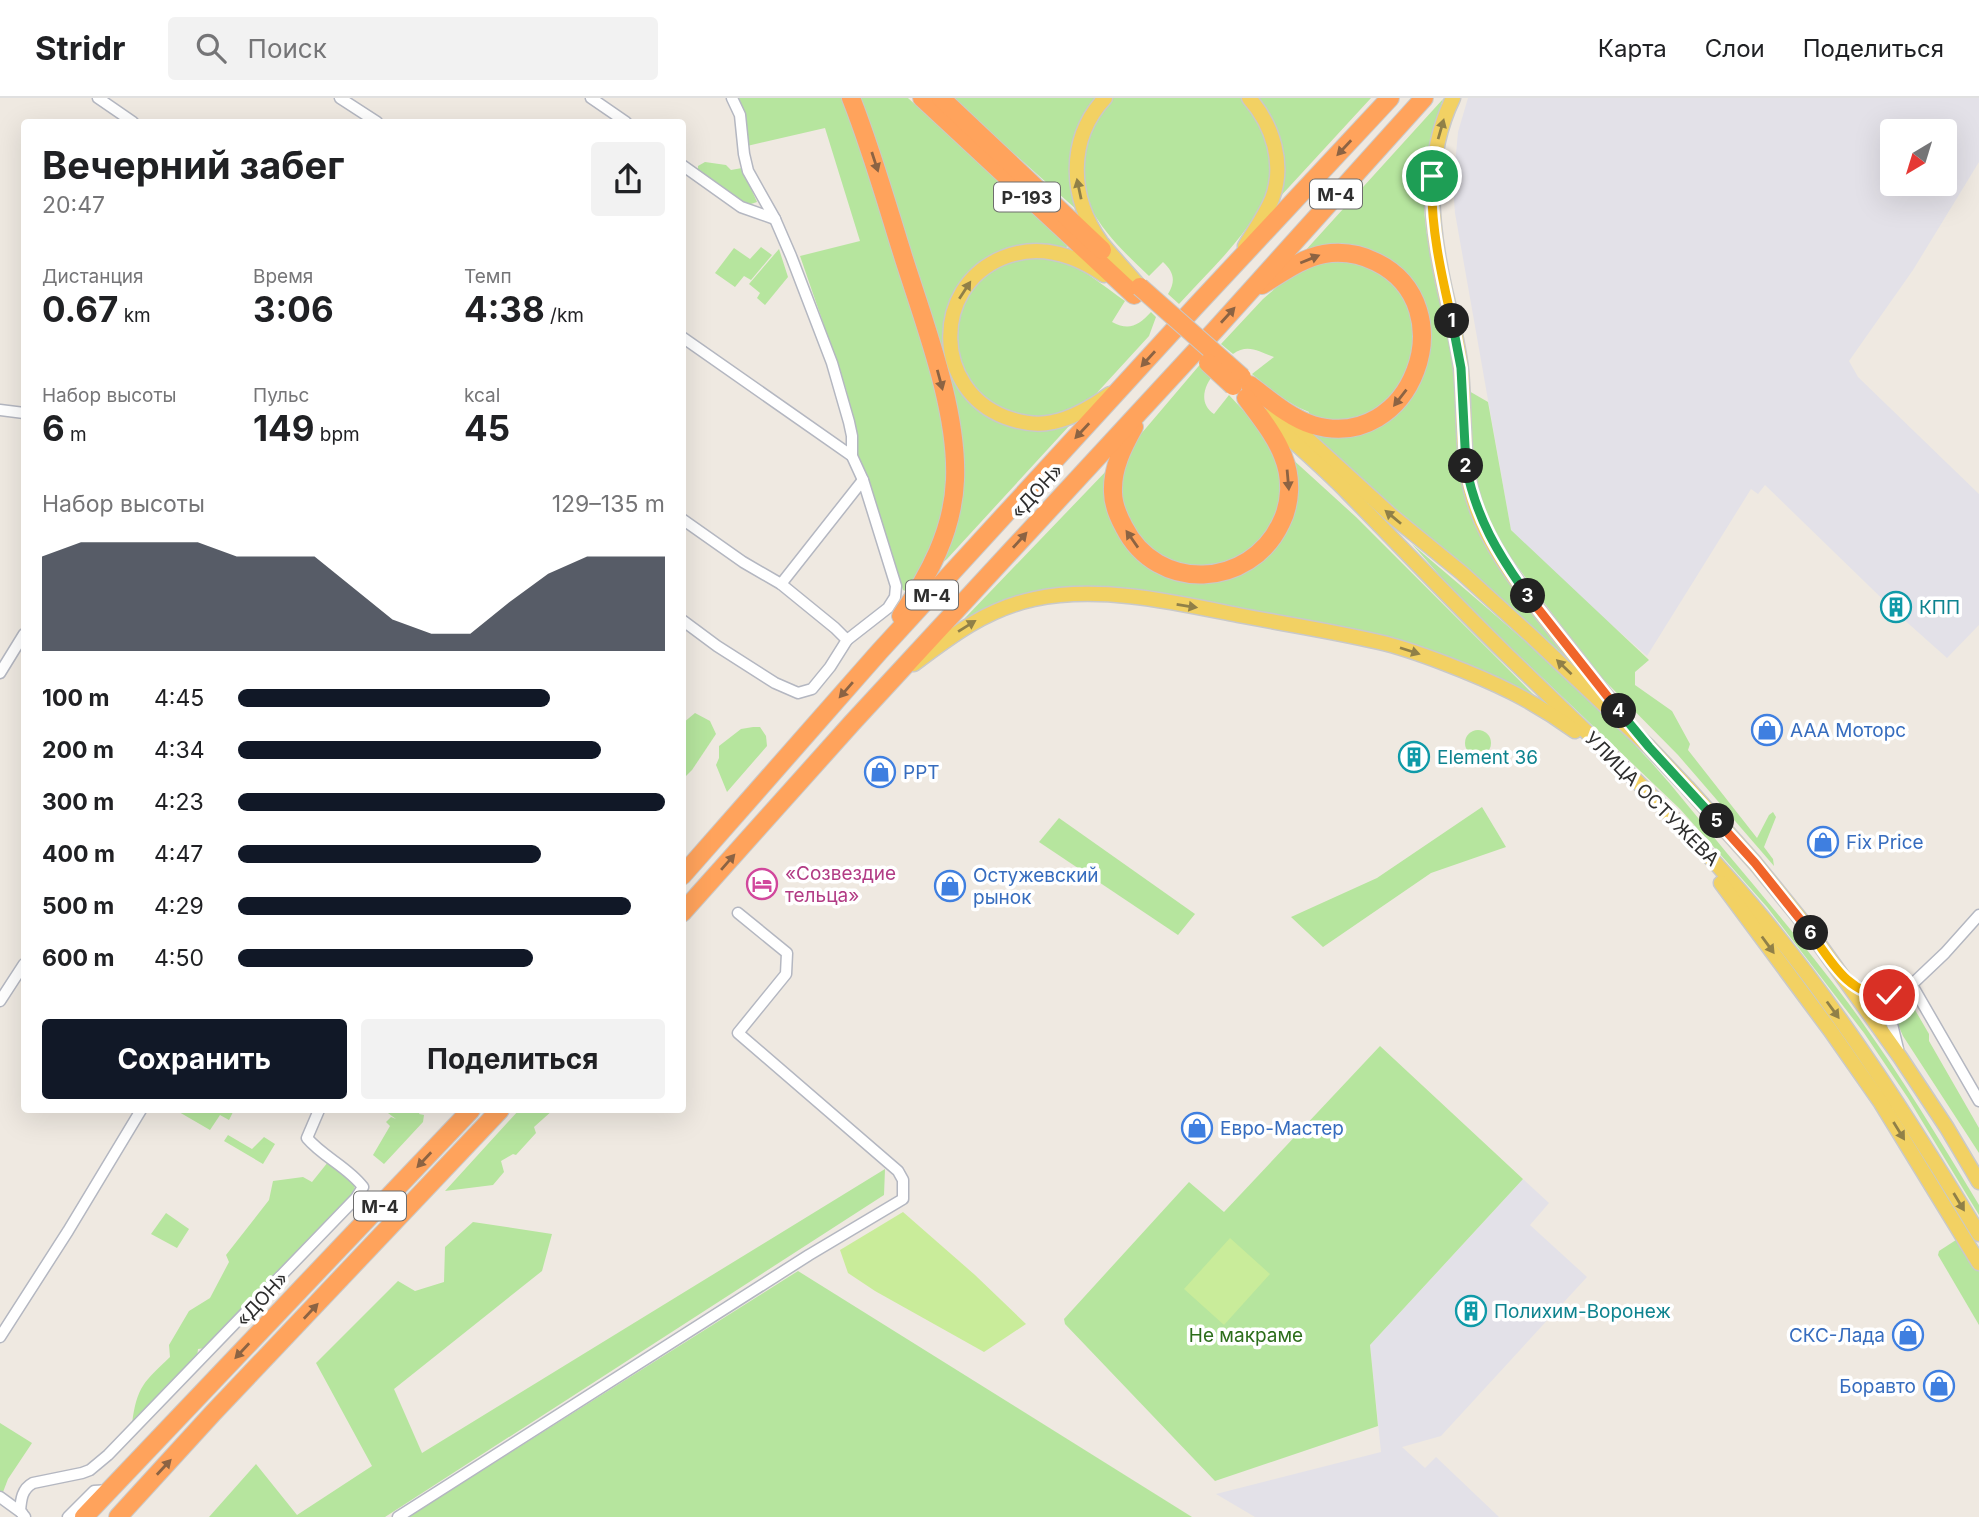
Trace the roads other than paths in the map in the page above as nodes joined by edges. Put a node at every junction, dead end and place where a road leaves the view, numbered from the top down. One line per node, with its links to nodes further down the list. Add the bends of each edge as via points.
1 (98, 98): 13 (street)
2 (340, 98): 14 (street)
3 (591, 98): 15 (street)
4 (732, 98): 17 (street, via 740,115 748,171)
5 (851, 98): 34 (highway, one-way to 34, via 934,356 954,452 953,499 940,547)
6 (922, 98): 19 (highway, Р-193)
7 (941, 98): 19 (highway, Р-193)
8 (1105, 98): 19 (main road, one-way to 8, via 1093,228 1076,180 1084,131)
9 (1249, 98): 18 (main road, via 1273,139 1276,185 1262,219)
10 (1390, 98): 18 (highway, «ДОН» / М-4, one-way to 18)
11 (1424, 98): 20 (highway, «ДОН» / М-4)
12 (1453, 98): 37 (main road, one-way to 12, via 1508,568 1472,494 1464,451 1461,368 1432,208 1434,157)
13 (129, 119)
14 (372, 119)
15 (622, 119)
16 (686, 167): 17 (street, via 741,207)
17 (775, 219): 27 (street, via 844,402)
18 (1227, 273): 22 (highway, «ДОН» / М-4, one-way to 22)
19 (1137, 291): 22 (main road, one-way to 19, via 1062,420 1039,424 1010,418 979,402 965,386 953,357 951,323 973,277 995,261 1019,253 1067,256); 23 (highway, Р-193, bridge)
20 (1250, 292): 23 (highway, one-way to 23, via 1312,257 1358,255 1385,266 1407,288 1415,303 1422,344 1418,368 1401,398 1383,414 1357,426 1335,428 1304,422); 24 (highway, «ДОН» / М-4, one-way to 20)
21 (686, 340): 27 (street)
22 (1129, 381): 34 (highway, «ДОН» / М-4, one-way to 34)
23 (1243, 387): 24 (highway, one-way to 24, via 1284,457 1288,508 1274,536 1258,554 1223,572 1197,575 1172,570 1143,554 1127,533 1114,501 1114,474); 37 (main road, УЛИЦА ОСТУЖЕВА, one-way to 23, via 1462,573); 38 (main road, УЛИЦА ОСТУЖЕВА)
24 (1149, 402): 36 (highway, «ДОН» / М-4, one-way to 24)
25 (0, 410): 26 (street)
26 (21, 413)
27 (852, 456): 28 (street)
28 (863, 480): 30 (street); 33 (street, via 896,586 895,597 883,614)
29 (686, 522): 30 (street)
30 (781, 584): 33 (street)
31 (686, 623): 33 (street, via 798,693 813,690)
32 (21, 639): 35 (street)
33 (847, 640)
34 (879, 652): 40 (highway, «ДОН» / М-4, one-way to 40)
35 (0, 673)
36 (891, 681): 38 (main road, one-way to 38, via 966,626 1006,607 1057,595 1123,596 1353,636 1415,652 1511,691); 41 (highway, «ДОН» / М-4, one-way to 36)
37 (1649, 747): 45 (main road, УЛИЦА ОСТУЖЕВА, via 1755,863)
38 (1610, 757): 39 (main road, УЛИЦА ОСТУЖЕВА)
39 (1668, 812): 55 (main road, УЛИЦА ОСТУЖЕВА, one-way to 55, via 1807,973 1871,1061); 56 (main road, one-way to 56, via 1874,1093)
40 (686, 871)
41 (686, 909)
42 (738, 913): 64 (street, via 787,953 786,974 738,1033 898,1171 902,1199)
43 (1979, 915): 46 (street)
44 (21, 969): 47 (street)
45 (1840, 974): 46 (street, via 1877,995); 48 (main road, УЛИЦА ОСТУЖЕВА)
46 (1909, 988): 48 (street, via 1894,1007 1892,1018); 49 (street)
47 (0, 1001)
48 (1900, 1057): 54 (main road, УЛИЦА ОСТУЖЕВА)
49 (1979, 1101)
50 (139, 1113): 57 (street)
51 (318, 1113): 60 (street, via 307,1138 356,1178 363,1187 356,1198 108,1455 90,1470 27,1486 21,1500)
52 (468, 1113): 58 (highway, «ДОН» / М-4, one-way to 58)
53 (497, 1113): 63 (highway, М-4, one-way to 53)
54 (1979, 1182)
55 (1979, 1234)
56 (1979, 1263)
57 (0, 1337)
58 (110, 1490): 61 (street, via 94,1491); 62 (highway, «ДОН» / М-4)
59 (0, 1497): 60 (street)
60 (24, 1515)
61 (68, 1517)
62 (84, 1517)
63 (118, 1517)
64 (398, 1517)

